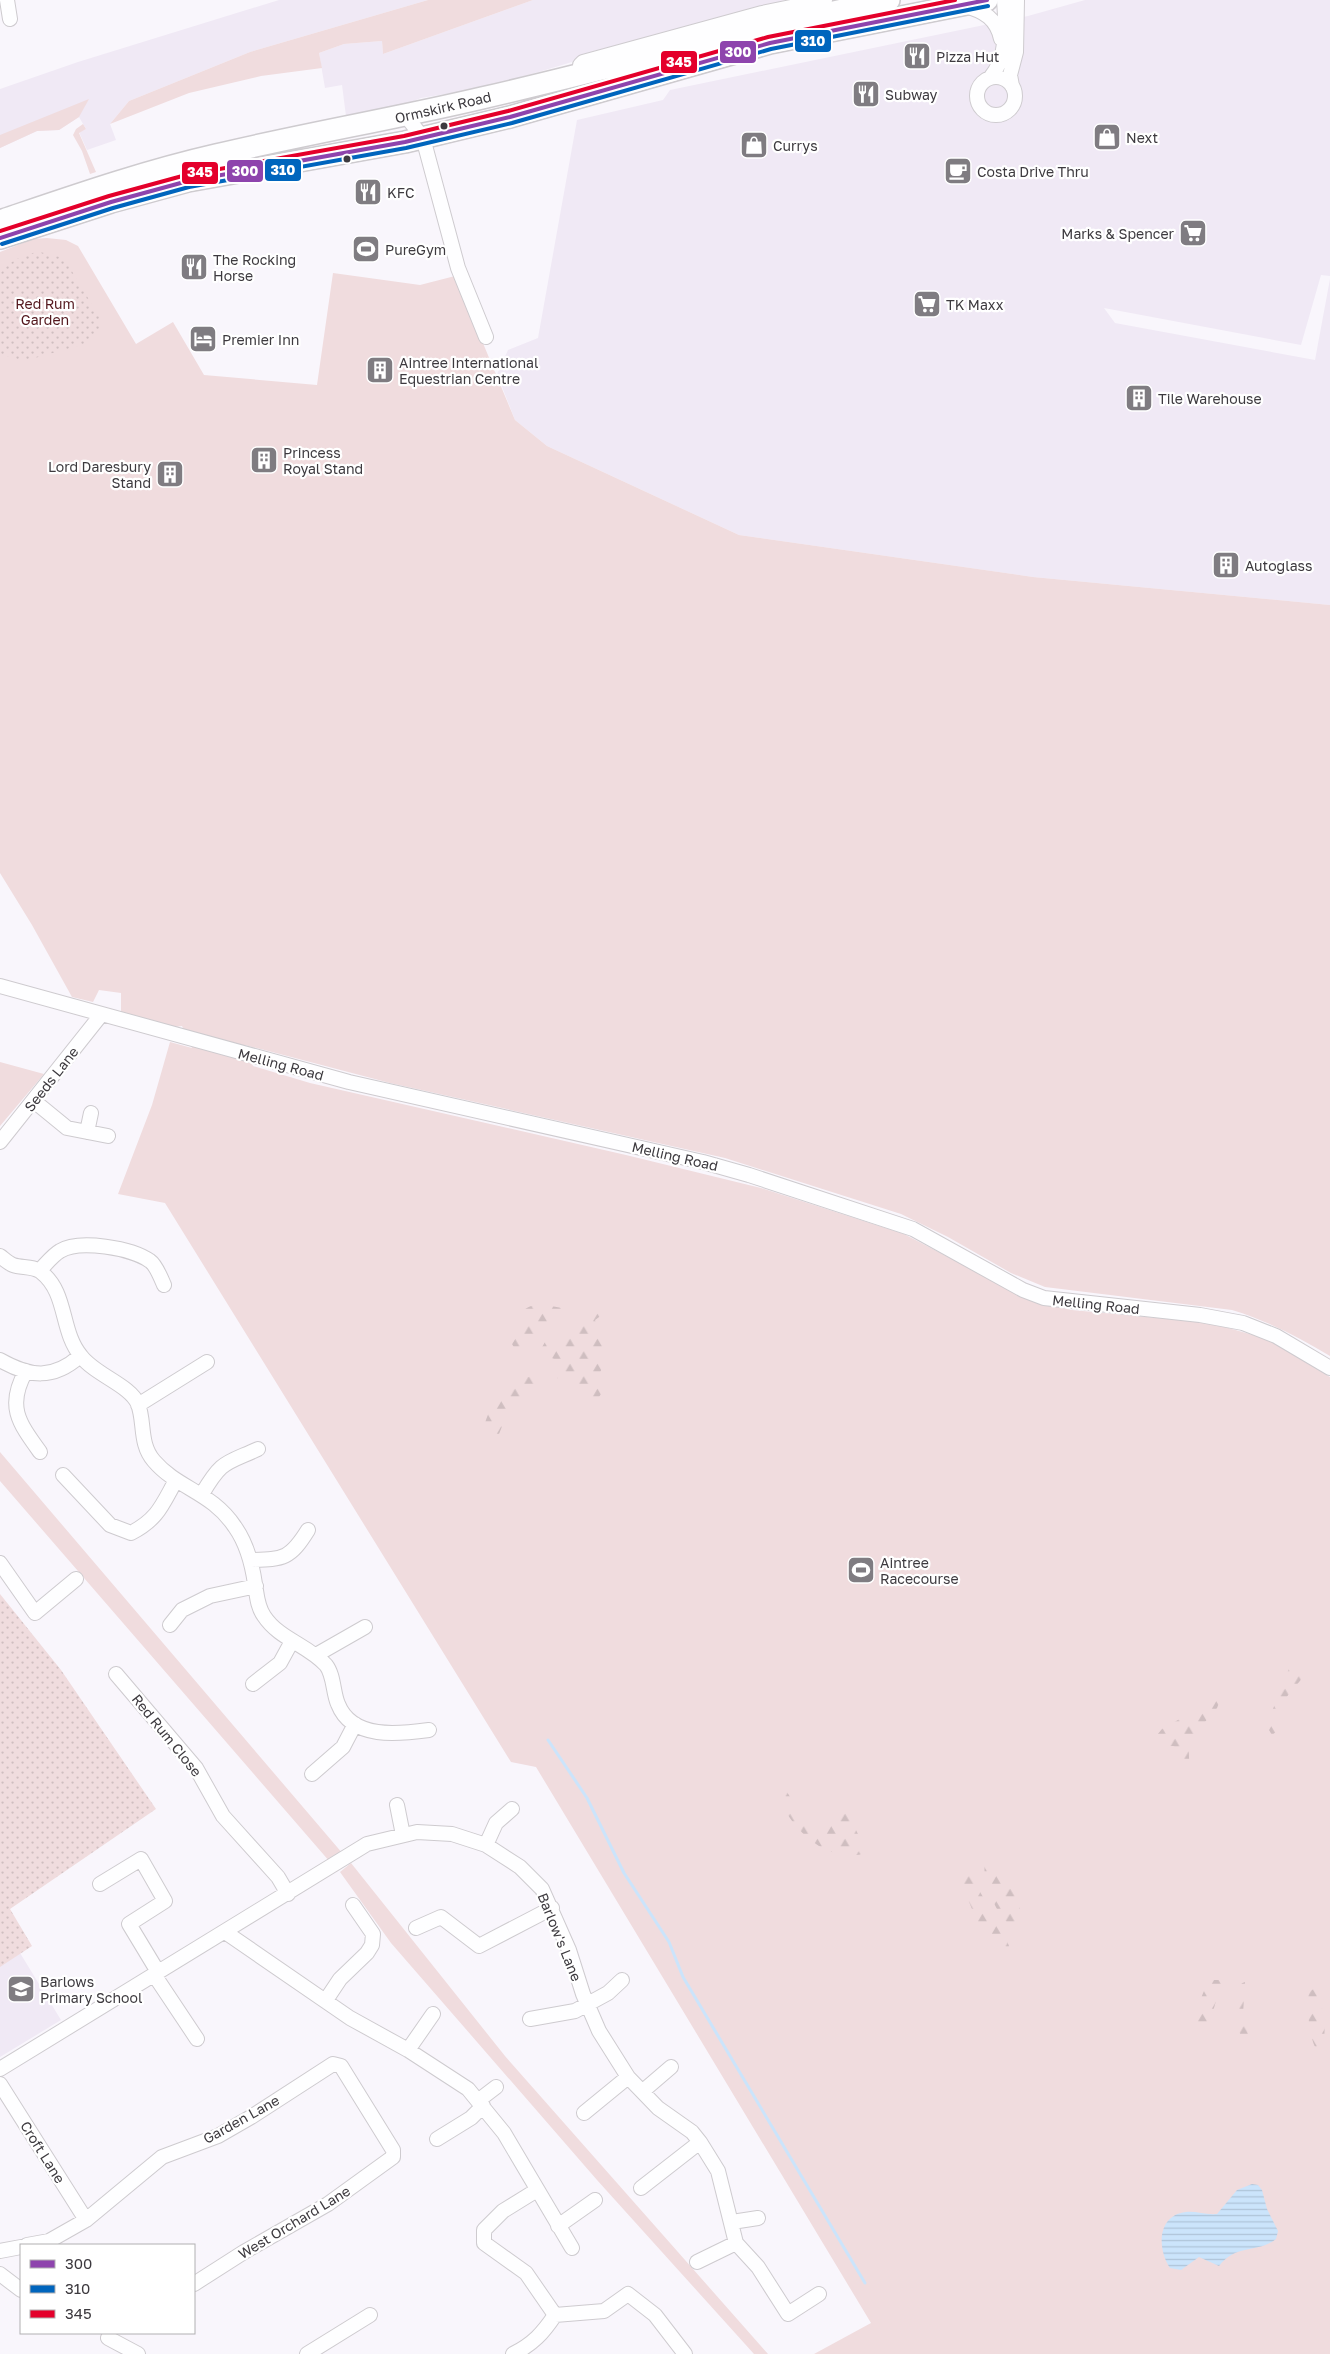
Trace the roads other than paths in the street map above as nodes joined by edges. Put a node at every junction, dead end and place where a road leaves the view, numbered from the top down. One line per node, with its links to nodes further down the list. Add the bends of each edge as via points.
1 (8, 0): 9 (street)
2 (825, 0): 8 (street)
3 (889, 0): 11 (highway, Ormskirk Road, via 766,26)
4 (987, 0): 7 (highway, Ormskirk Road)
5 (1004, 0): 10 (street)
6 (1017, 0): 13 (street, via 1016,52 1010,75)
7 (960, 5): 10 (street, via 982,11 994,22); 15 (highway, Ormskirk Road, via 770,43 510,117)
8 (761, 6): 11 (street, via 583,62 580,65)
9 (10, 19)
10 (1003, 55): 12 (street)
11 (581, 75): 14 (highway, Ormskirk Road)
12 (990, 78): 13 (street, via 1002,78); 13 (street, via 982,83 978,92 979,104 988,112 999,114 1010,108 1014,98)
13 (1012, 86)
14 (406, 116): 15 (street); 16 (highway, Ormskirk Road, via 216,155 102,186)
15 (423, 138): 17 (highway, Ormskirk Road, via 188,181); 18 (street, via 458,268)
16 (0, 221)
17 (0, 238)
18 (486, 336)
19 (0, 986): 20 (street, Melling Road)
20 (101, 1015): 21 (street, Seeds Lane); 32 (street, Melling Road, via 349,1082 749,1175 913,1230 1023,1290 1044,1298 1244,1323 1276,1336)
21 (34, 1101): 23 (street, via 67,1128); 25 (street, Seeds Lane)
22 (91, 1113): 23 (street)
23 (88, 1132): 24 (street)
24 (108, 1136)
25 (0, 1142)
26 (0, 1256): 27 (street, via 13,1265)
27 (40, 1270): 28 (street, via 59,1252 72,1246 86,1245 125,1250 151,1262); 29 (street, via 60,1299)
28 (164, 1284)
29 (80, 1356): 33 (street, via 70,1365 50,1374); 34 (street, via 93,1369 130,1392)
30 (0, 1360): 33 (street)
31 (207, 1362): 34 (street)
32 (1330, 1368)
33 (26, 1371): 36 (street, via 16,1391 16,1410 21,1426)
34 (138, 1405): 38 (street, via 145,1446 153,1461)
35 (258, 1449): 39 (street, via 225,1464)
36 (40, 1452)
37 (63, 1475): 38 (street, via 110,1526 131,1532 148,1524 162,1507)
38 (176, 1480): 39 (street)
39 (202, 1494): 41 (street, via 218,1506 236,1527)
40 (308, 1530): 41 (street, via 289,1554 274,1559)
41 (251, 1560): 44 (street)
42 (0, 1563): 43 (street, via 35,1613)
43 (76, 1580)
44 (256, 1586): 45 (street, via 210,1596 182,1610); 47 (street, via 256,1598 264,1616)
45 (170, 1625)
46 (365, 1627): 48 (street)
47 (292, 1641): 48 (street); 50 (street, via 280,1663)
48 (316, 1656): 51 (street, via 327,1667 337,1704)
49 (116, 1674): 59 (street, Red Rum Close, via 196,1768 223,1816 278,1877)
50 (253, 1684)
51 (355, 1724): 52 (street, via 372,1732); 53 (street, via 343,1747)
52 (429, 1730)
53 (312, 1774)
54 (397, 1805): 56 (street)
55 (512, 1808): 57 (street, via 496,1823)
56 (403, 1836): 57 (street, Barlow's Lane, via 417,1832 452,1834); 59 (street, Barlow's Lane, via 368,1844)
57 (486, 1846): 61 (street, Barlow's Lane, via 520,1867 542,1889)
58 (100, 1884): 64 (street, via 141,1859 165,1901 129,1924)
59 (288, 1894): 63 (street, Barlow's Lane)
60 (353, 1905): 66 (street, via 372,1934 372,1945 340,1979)
61 (552, 1908): 62 (street, via 479,1946 441,1918); 67 (street, Barlow's Lane)
62 (416, 1928)
63 (225, 1932): 64 (street, Barlow's Lane); 66 (street)
64 (157, 1974): 70 (street); 73 (street, Barlow's Lane)
65 (622, 1980): 67 (street, via 608,1993)
66 (326, 2000): 71 (street, via 350,2018)
67 (587, 2004): 69 (street, via 575,2011); 74 (street, Barlow's Lane, via 599,2032)
68 (433, 2014): 71 (street)
69 (530, 2019)
70 (198, 2039)
71 (408, 2050): 78 (street, via 468,2089)
72 (671, 2068): 77 (street)
73 (0, 2069)
74 (628, 2077): 77 (street, Barlow's Lane); 79 (street)
75 (0, 2084): 87 (street, Croft Lane)
76 (496, 2087): 78 (street)
77 (643, 2091): 81 (street, Barlow's Lane, via 658,2108 692,2132)
78 (481, 2103): 80 (street, via 471,2118); 84 (street, via 504,2133)
79 (584, 2114)
80 (436, 2139)
81 (700, 2142): 83 (street); 88 (street, Barlow's Lane, via 718,2171)
82 (393, 2157): 87 (street, Garden Lane, via 393,2150 341,2066 333,2064 218,2136 162,2157); 97 (street, West Orchard Lane, via 328,2204)
83 (641, 2188)
84 (536, 2190): 89 (street); 101 (street, via 503,2211 484,2230 484,2243 526,2273)
85 (595, 2200): 89 (street)
86 (758, 2218): 88 (street)
87 (86, 2220): 91 (street, Garden Lane, via 49,2240)
88 (732, 2222): 90 (street, Barlow's Lane)
89 (558, 2226): 93 (street)
90 (736, 2243): 95 (street); 99 (street, via 758,2267 788,2314)
91 (31, 2244)
92 (20, 2247): 94 (street)
93 (572, 2248)
94 (0, 2251)
95 (697, 2262)
96 (0, 2274): 98 (street)
97 (195, 2283)
98 (20, 2289)
99 (819, 2294)
100 (370, 2314): 104 (street)
101 (555, 2315): 105 (street, via 543,2333); 106 (street, via 604,2311 628,2294 655,2315)
102 (107, 2334): 103 (street)
103 (138, 2354)
104 (307, 2354)
105 (513, 2354)
106 (685, 2354)

